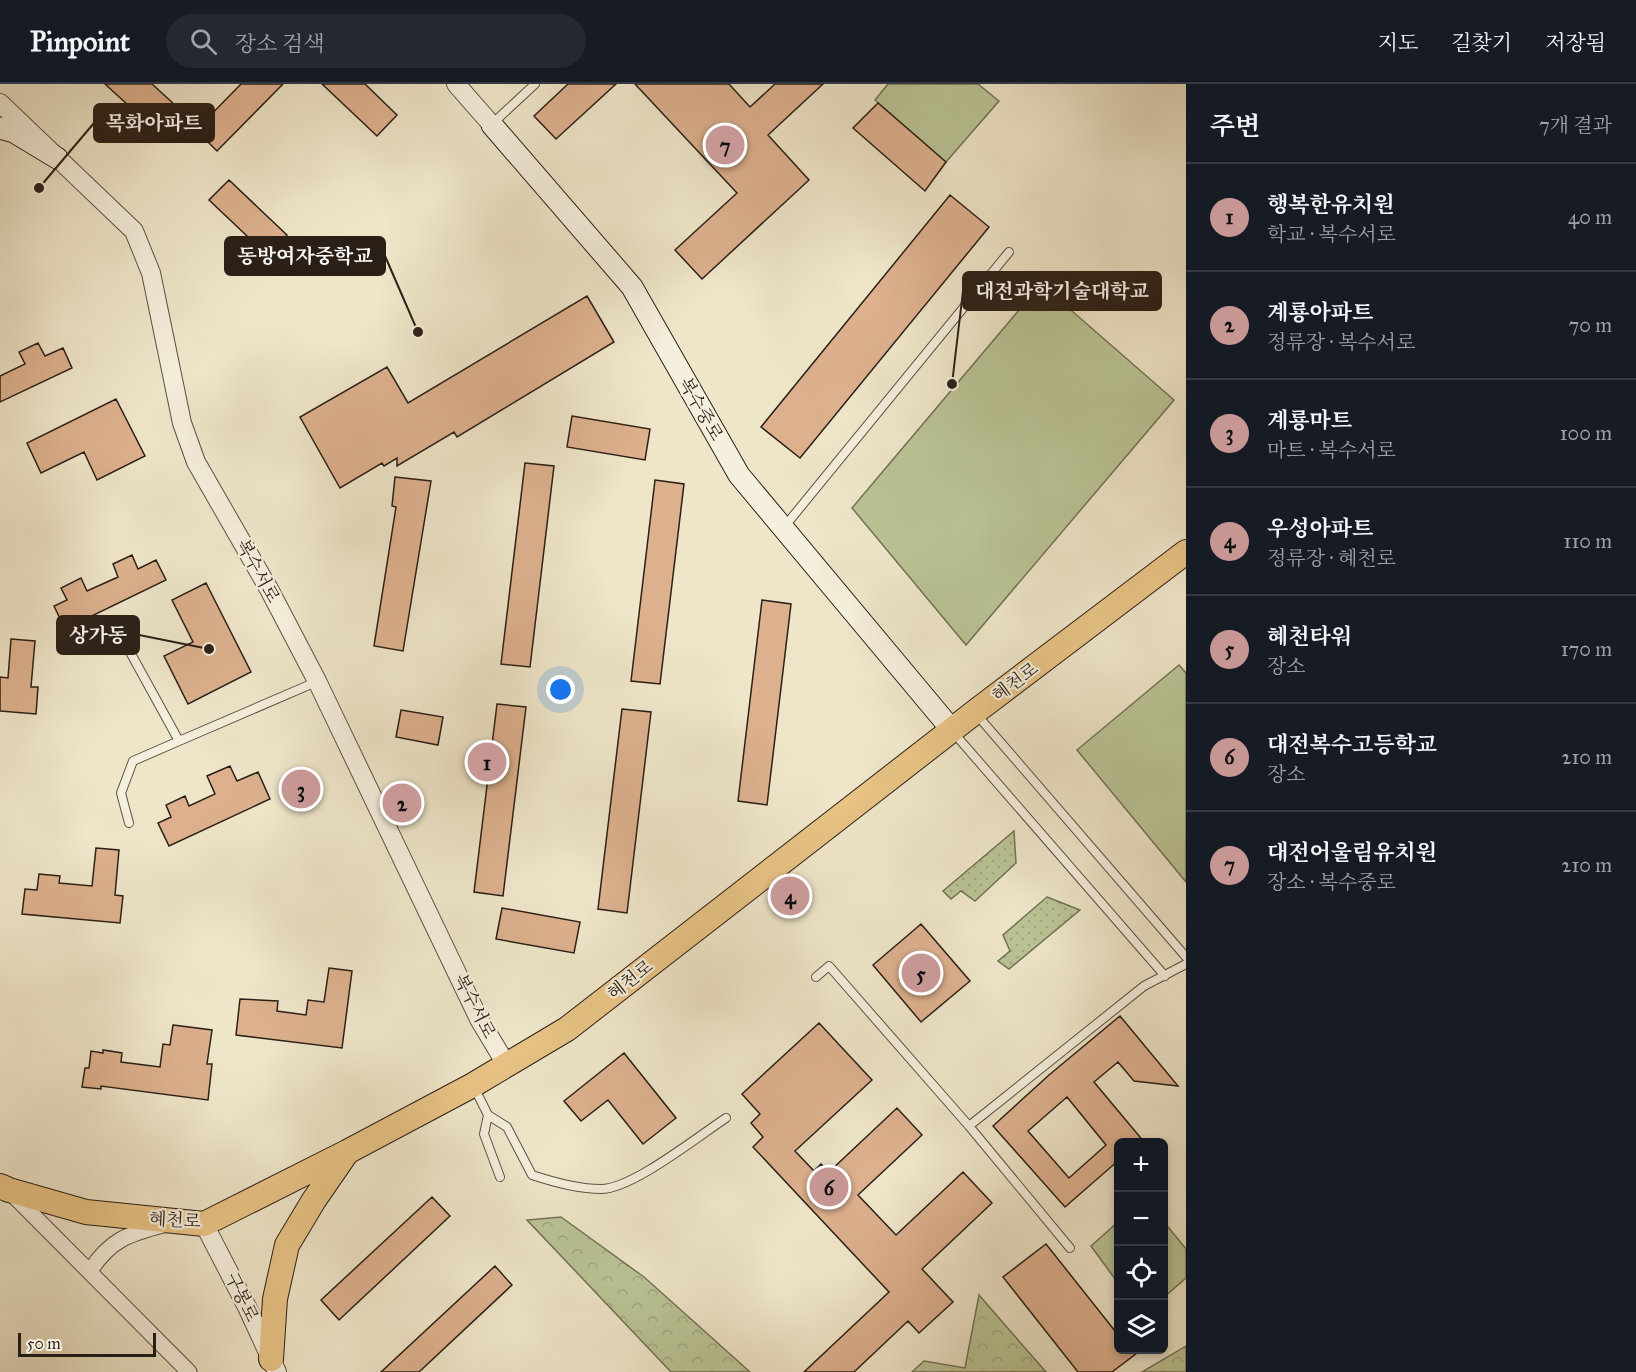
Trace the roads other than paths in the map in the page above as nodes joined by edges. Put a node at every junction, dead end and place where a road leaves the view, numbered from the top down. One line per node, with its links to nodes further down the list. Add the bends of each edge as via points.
1 (456, 84): 4 (street, 복수중로)
2 (535, 84): 4 (lane)
3 (0, 103): 6 (street, 복수서로)
4 (492, 125): 8 (main road, 복수중로, via 632,287 739,475)
5 (0, 128): 6 (main road)
6 (57, 158): 11 (street, 복수서로, via 134,231 151,273 182,423 196,462)
7 (1009, 252): 8 (lane)
8 (784, 528): 13 (main road, 복수중로)
9 (1186, 552): 12 (main road, 혜천로)
10 (124, 641): 14 (lane)
11 (317, 681): 14 (lane); 20 (street, 복수서로, via 479,1019)
12 (975, 712): 13 (main road, 혜천로); 16 (lane)
13 (952, 730): 18 (lane); 20 (main road, 혜천로, via 567,1029)
14 (179, 741): 15 (lane, via 133,761 121,793)
15 (129, 823)
16 (1186, 957)
17 (1186, 964): 18 (lane)
18 (1165, 976): 24 (lane, via 1144,986)
19 (816, 977): 24 (lane, via 829,966)
20 (506, 1064): 21 (main road, 혜천로)
21 (473, 1085): 22 (lane); 25 (main road, 혜천로)
22 (488, 1115): 23 (lane, via 507,1127 532,1175 602,1189 629,1182); 26 (lane, via 484,1134)
23 (726, 1118)
24 (969, 1126): 30 (lane)
25 (348, 1152): 29 (main road, 혜천로); 32 (main road, via 287,1245 274,1299)
26 (500, 1177)
27 (3, 1191): 28 (main road, 혜천로, via 86,1212); 31 (street)
28 (177, 1222): 29 (main road, 혜천로); 31 (street, via 118,1240 101,1254)
29 (204, 1224): 32 (street, 구봉로)
30 (1070, 1248)
31 (90, 1271): 33 (street)
32 (274, 1366)
33 (189, 1372)

